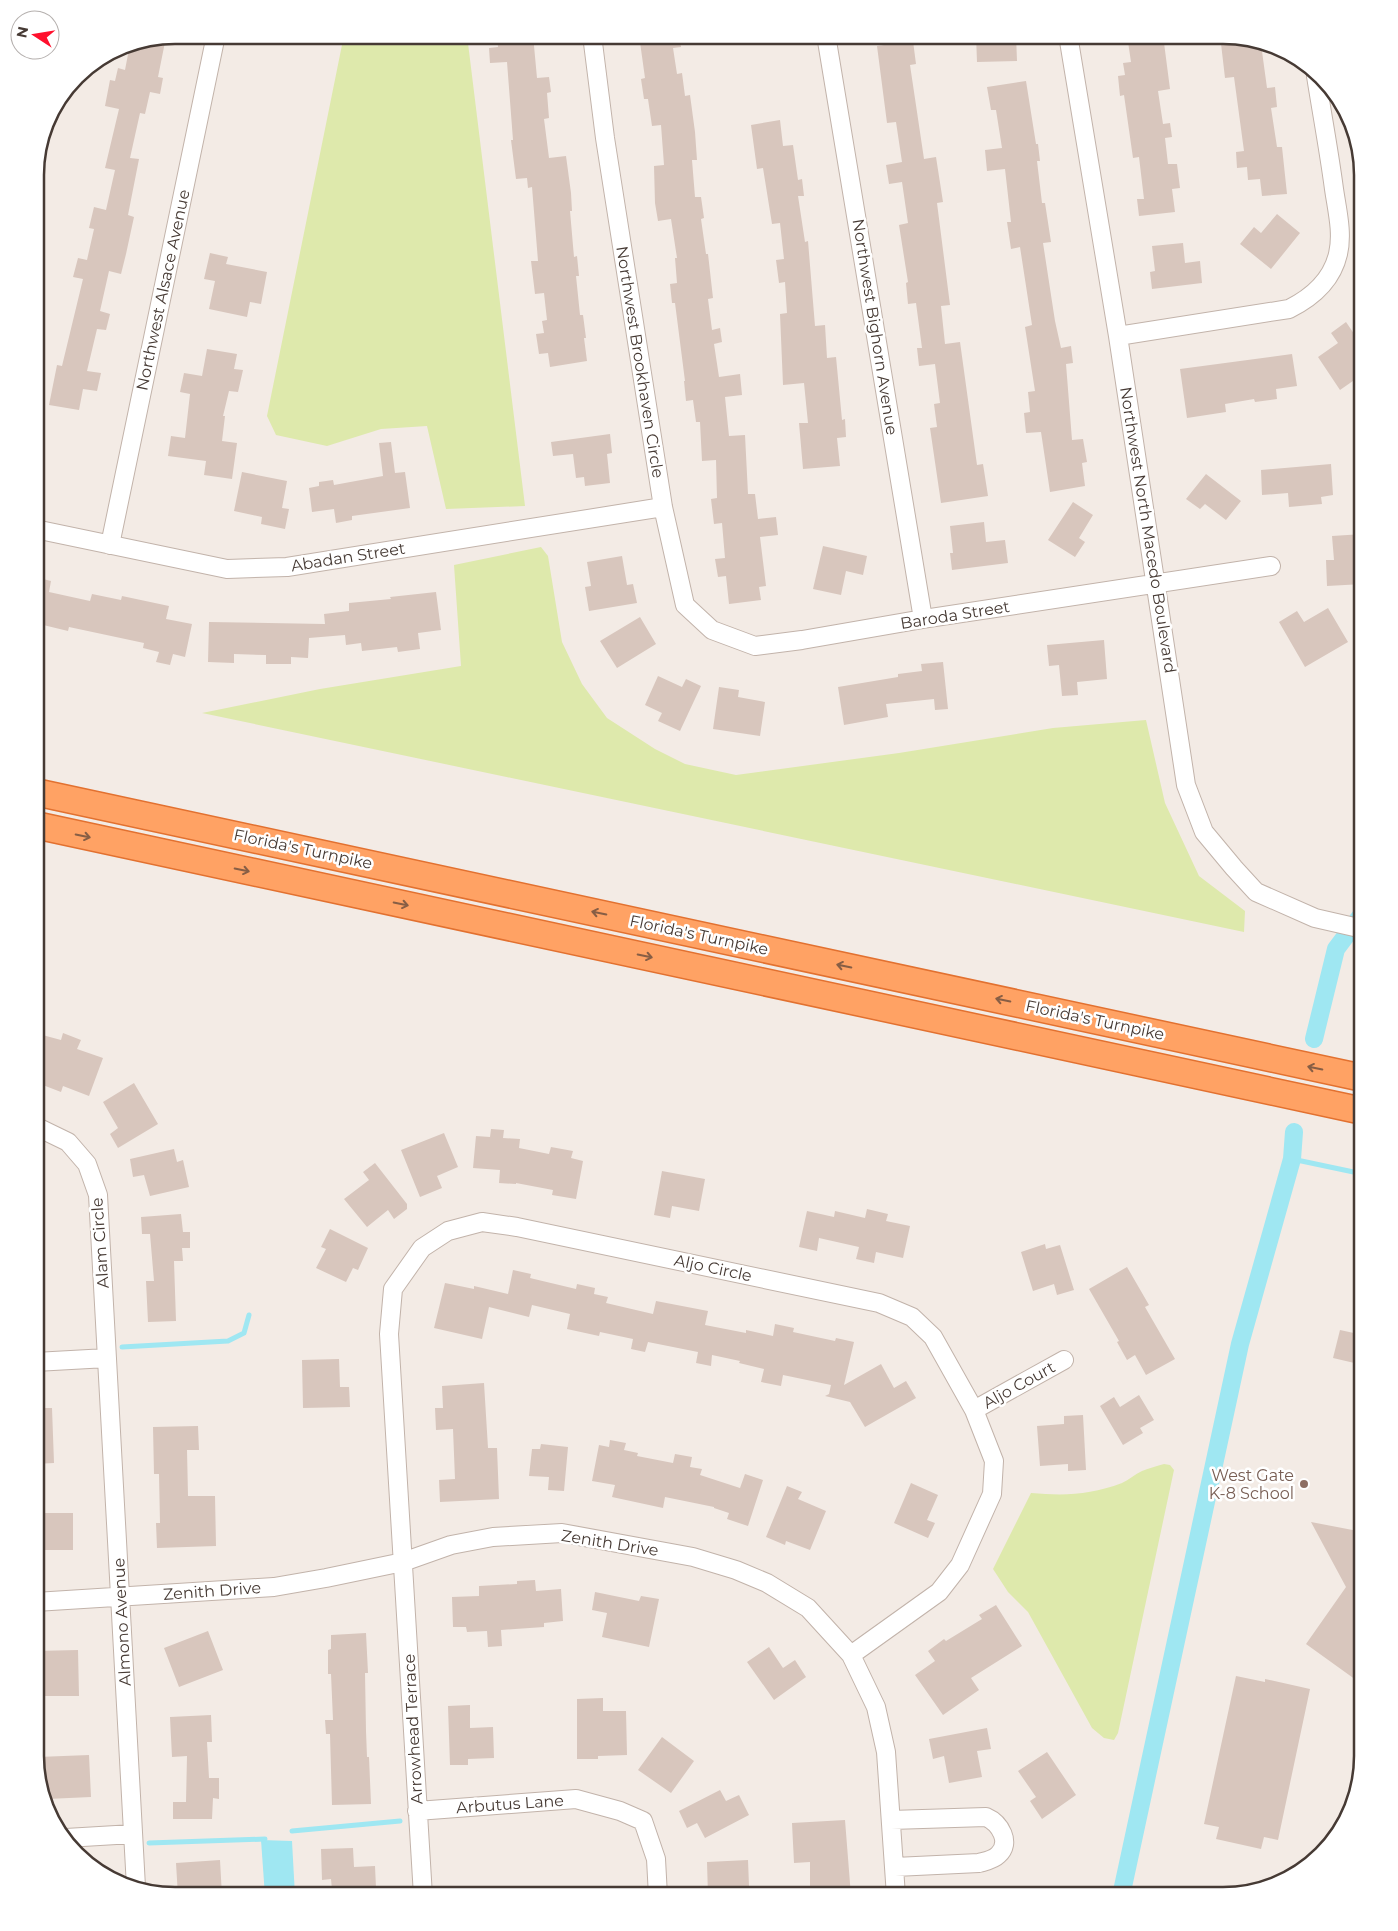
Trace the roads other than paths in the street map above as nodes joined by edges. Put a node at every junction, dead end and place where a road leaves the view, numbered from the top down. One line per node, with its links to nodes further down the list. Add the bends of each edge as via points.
1 (214, 44): 9 (street, Northwest Alsace Avenue)
2 (593, 44): 7 (street, Northwest Brookhaven Circle)
3 (827, 44): 12 (street, Northwest Bighorn Avenue)
4 (1069, 44): 6 (street, Northwest North Macedo Boulevard)
5 (1317, 83): 6 (street, via 1339,223 1338,254 1328,278 1312,295 1289,309)
6 (1118, 336): 11 (street, Northwest North Macedo Boulevard)
7 (663, 507): 9 (street, Abadan Street, via 288,568 227,569); 13 (street, Northwest Brookhaven Circle, via 685,605 712,630)
8 (44, 531): 9 (street, Abadan Street)
9 (110, 545)
10 (1271, 566): 11 (street, Baroda Street)
11 (1155, 584): 12 (street, Baroda Street); 16 (street, Northwest North Macedo Boulevard, via 1186,785 1204,832 1256,892 1315,918)
12 (923, 619): 13 (street, Baroda Street)
13 (755, 646)
14 (44, 794): 17 (highway, Florida's Turnpike, one-way to 14)
15 (44, 827): 18 (highway, Florida's Turnpike, one-way to 18)
16 (1354, 926)
17 (1354, 1076)
18 (1354, 1108)
19 (44, 1130): 20 (street, Alam Circle, via 68,1142 86,1164 98,1195)
20 (107, 1358): 22 (street); 25 (street, Almono Avenue)
21 (1064, 1360): 23 (street, Aljo Court)
22 (44, 1362)
23 (974, 1410): 24 (street, Aljo Circle, via 933,1337 912,1316 879,1303 517,1227 482,1222 465,1226 448,1231 422,1248 393,1289 389,1334); 27 (street, Aljo Circle, via 994,1461 992,1494 960,1565 939,1592)
24 (403, 1562): 25 (street, Zenith Drive, via 274,1587); 27 (street, Zenith Drive, via 450,1545 500,1537 562,1533 694,1557 767,1583 808,1608); 28 (street, Arrowhead Terrace)
25 (121, 1597): 26 (street, Zenith Drive); 30 (street, Almono Avenue)
26 (44, 1601)
27 (851, 1655): 29 (street, Zenith Drive, via 876,1707 886,1752)
28 (417, 1811): 34 (street, Arrowhead Terrace); 35 (street, Arbutus Lane, via 576,1799 620,1811 643,1821 656,1859)
29 (891, 1820): 32 (street, Zenith Drive); 32 (street, via 986,1817 999,1826 1003,1842 1002,1850 990,1860)
30 (133, 1834): 31 (street); 33 (street, Almono Avenue)
31 (72, 1838)
32 (895, 1867): 36 (street, Zenith Drive)
33 (136, 1881)
34 (422, 1887)
35 (658, 1887)
36 (896, 1887)

